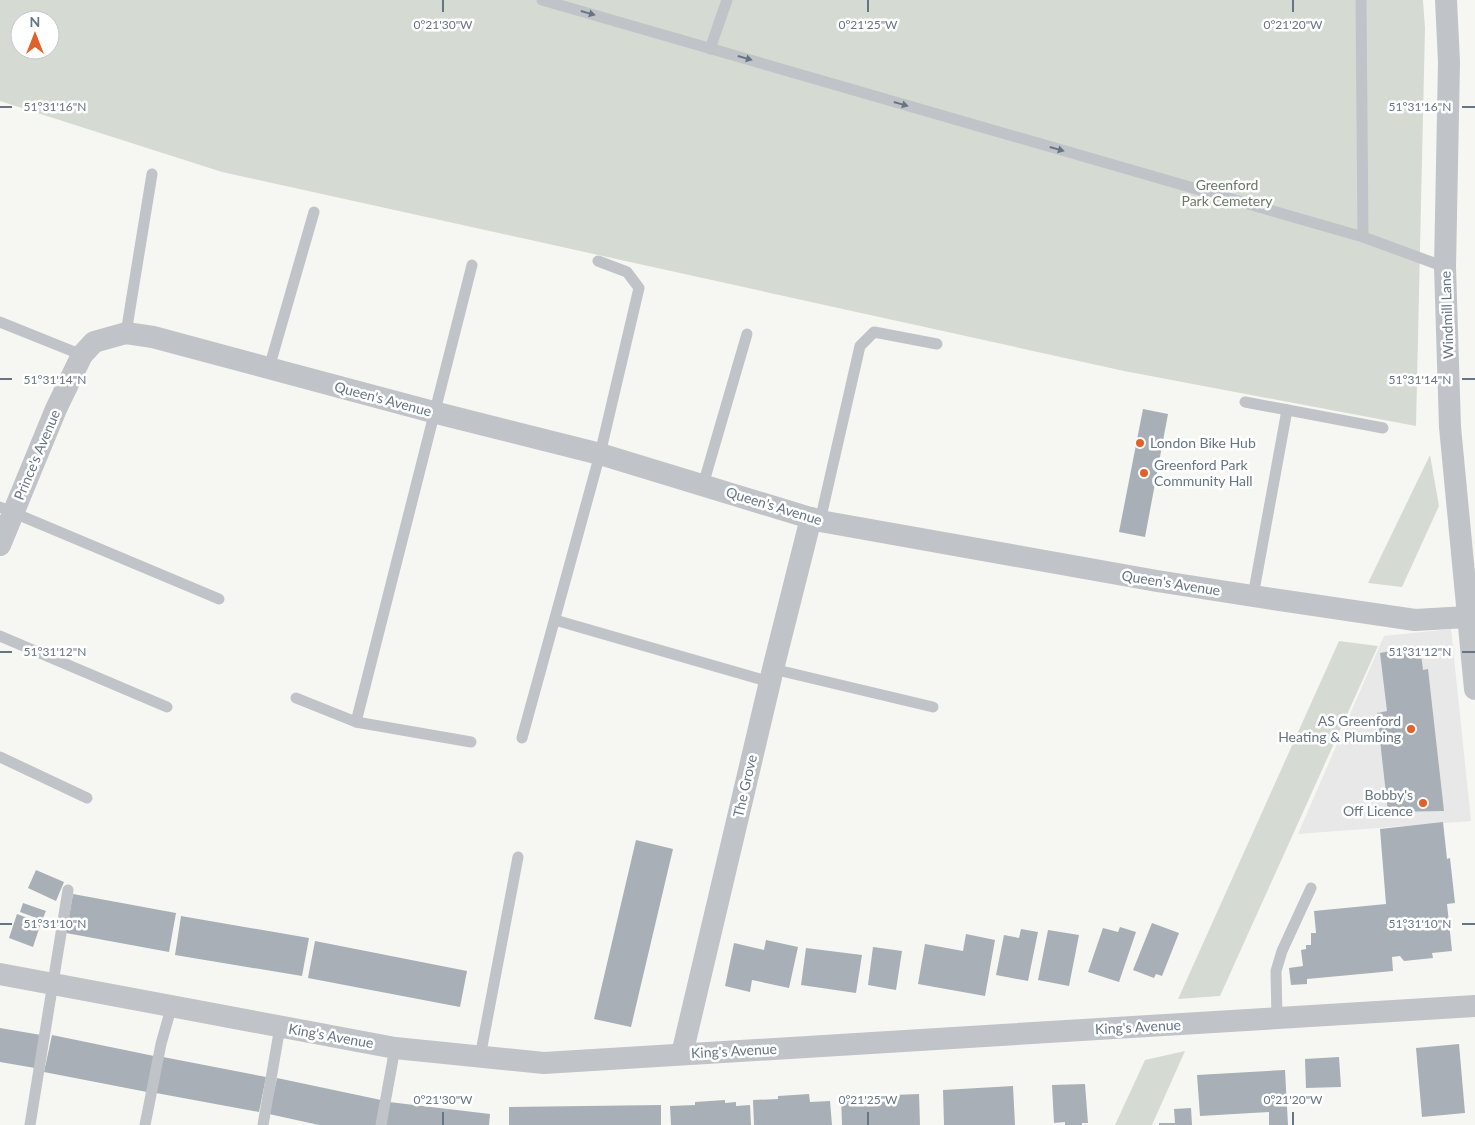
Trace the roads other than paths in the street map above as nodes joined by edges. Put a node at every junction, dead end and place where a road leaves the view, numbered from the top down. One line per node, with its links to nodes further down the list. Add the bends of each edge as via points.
1 (542, 0): 5 (lane, one-way to 5)
2 (727, 0): 5 (lane)
3 (1361, 0): 8 (lane)
4 (1446, 0): 11 (street, Windmill Lane, via 1449,62)
5 (710, 48): 8 (lane, one-way to 8)
6 (152, 174): 13 (lane)
7 (314, 212): 17 (lane)
8 (1362, 237): 11 (lane)
9 (598, 261): 22 (lane, via 627,272 639,288)
10 (472, 265): 20 (lane)
11 (1445, 267): 29 (street, Windmill Lane, via 1450,427)
12 (0, 322): 16 (lane)
13 (126, 333): 16 (street, Queen's Avenue); 17 (street, Queen's Avenue, via 153,337)
14 (747, 334): 23 (lane)
15 (937, 344): 25 (lane, via 874,332 860,346)
16 (88, 349): 24 (street, Prince's Avenue)
17 (269, 368): 20 (street, Queen's Avenue)
18 (1245, 402): 19 (lane)
19 (1287, 410): 21 (lane); 27 (lane)
20 (433, 412): 22 (street, Queen's Avenue); 37 (lane)
21 (1383, 428)
22 (600, 454): 23 (street, Queen's Avenue); 30 (lane)
23 (703, 485): 25 (street, Queen's Avenue)
24 (6, 510): 26 (street, Prince's Avenue); 28 (lane)
25 (815, 520): 27 (street, Queen's Avenue); 32 (street, The Grove)
26 (0, 545)
27 (1253, 596): 29 (street, Queen's Avenue, via 1415,620)
28 (219, 599)
29 (1467, 617): 33 (street, Windmill Lane)
30 (555, 620): 32 (lane); 38 (lane)
31 (0, 636): 35 (lane)
32 (771, 676): 36 (lane); 52 (street, The Grove)
33 (1475, 689)
34 (296, 698): 37 (lane)
35 (167, 707)
36 (933, 707)
37 (356, 722): 39 (lane)
38 (522, 738)
39 (471, 742)
40 (0, 757): 41 (lane)
41 (87, 798)
42 (518, 857): 53 (lane)
43 (1312, 888): 49 (lane, via 1276,971)
44 (68, 890): 46 (lane)
45 (0, 974): 46 (street, King's Avenue)
46 (53, 984): 47 (street, King's Avenue); 54 (lane)
47 (172, 1006): 50 (street, King's Avenue); 55 (lane)
48 (1475, 1006): 49 (street, King's Avenue)
49 (1278, 1018): 52 (street, King's Avenue)
50 (280, 1027): 51 (street, King's Avenue); 56 (lane)
51 (394, 1048): 53 (street, King's Avenue); 57 (lane)
52 (682, 1054): 53 (street, King's Avenue, via 544,1063)
53 (480, 1057)
54 (30, 1125)
55 (145, 1125)
56 (263, 1125)
57 (381, 1125)

